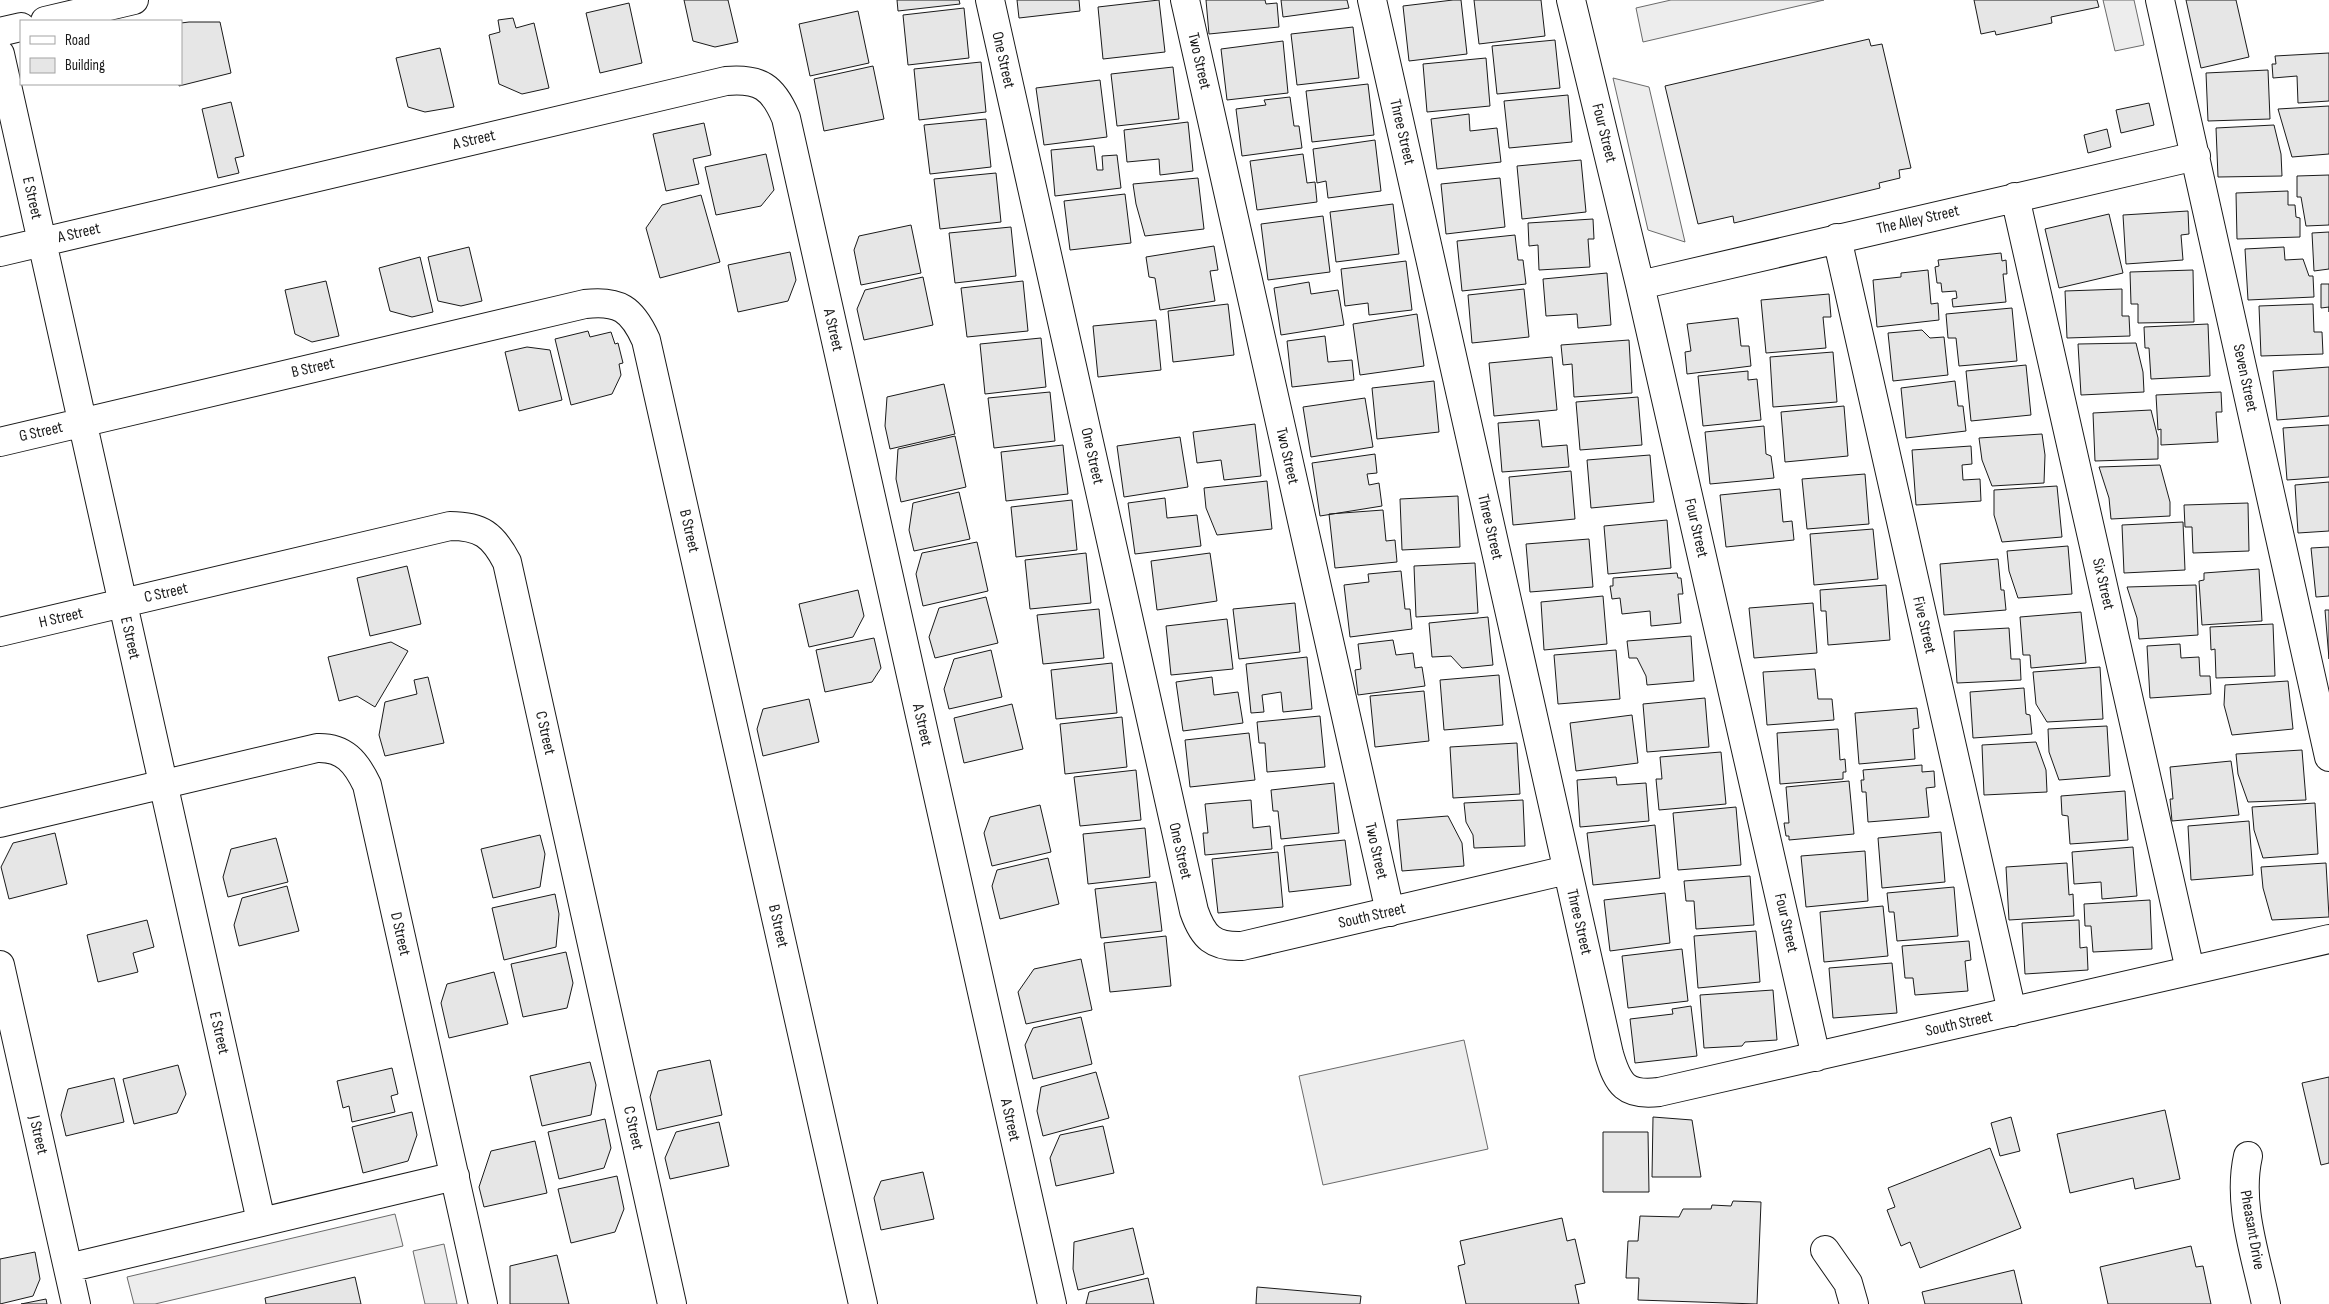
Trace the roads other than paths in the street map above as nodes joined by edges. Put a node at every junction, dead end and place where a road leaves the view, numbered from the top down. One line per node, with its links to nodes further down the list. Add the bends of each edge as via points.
1 (134, 0): 7 (lane)
2 (990, 0): 25 (lane, One Street)
3 (1185, 0): 26 (lane, Two Street)
4 (1372, 0): 24 (lane, Three Street)
5 (1572, 0): 16 (lane, Four Street)
6 (2160, 0): 11 (lane, Seven Street)
7 (49, 20)
8 (20, 27): 9 (lane)
9 (0, 32)
10 (0, 54): 14 (lane, E Street)
11 (2196, 156): 12 (lane, The Alley Street); 21 (lane, Seven Street)
12 (2015, 198): 13 (lane, The Alley Street); 29 (lane, Six Street)
13 (1837, 238): 16 (lane, The Alley Street); 30 (lane, Five Street)
14 (42, 242): 15 (lane, A Street); 17 (lane, E Street); 42 (lane, A Street, via 726,81 758,82 770,91 786,118)
15 (0, 252)
16 (1640, 285): 32 (lane, Four Street)
17 (82, 422): 18 (lane, G Street); 19 (lane, E Street); 41 (lane, B Street, via 585,304 616,304 630,313 646,340)
18 (0, 442)
19 (122, 603): 20 (lane, H Street); 22 (lane, E Street); 40 (lane, C Street, via 450,526 479,529 500,549 507,562)
20 (0, 632)
21 (2329, 757)
22 (163, 784): 23 (lane); 34 (lane, D Street, via 317,748 343,752 354,762 367,785); 35 (lane, E Street)
23 (0, 823)
24 (1567, 870): 26 (lane, South Street); 31 (lane, Three Street)
25 (1194, 911): 26 (lane, South Street, via 1207,937 1229,947)
26 (1390, 912)
27 (2329, 939): 29 (lane, South Street)
28 (0, 965): 37 (lane, J Street)
29 (2190, 970): 30 (lane, South Street)
30 (2012, 1012): 32 (lane, South Street)
31 (1609, 1054): 32 (lane, South Street, via 1620,1083 1631,1091 1644,1094)
32 (1816, 1057)
33 (2248, 1156): 44 (lane, Pheasant Drive, via 2244,1173 2245,1206)
34 (455, 1176): 35 (lane); 39 (lane, D Street)
35 (261, 1221): 37 (lane)
36 (1826, 1250): 43 (lane, via 1848,1283)
37 (68, 1268): 38 (lane, J Street)
38 (76, 1304)
39 (483, 1304)
40 (672, 1304)
41 (863, 1304)
42 (1052, 1304)
43 (1854, 1304)
44 (2266, 1304)

